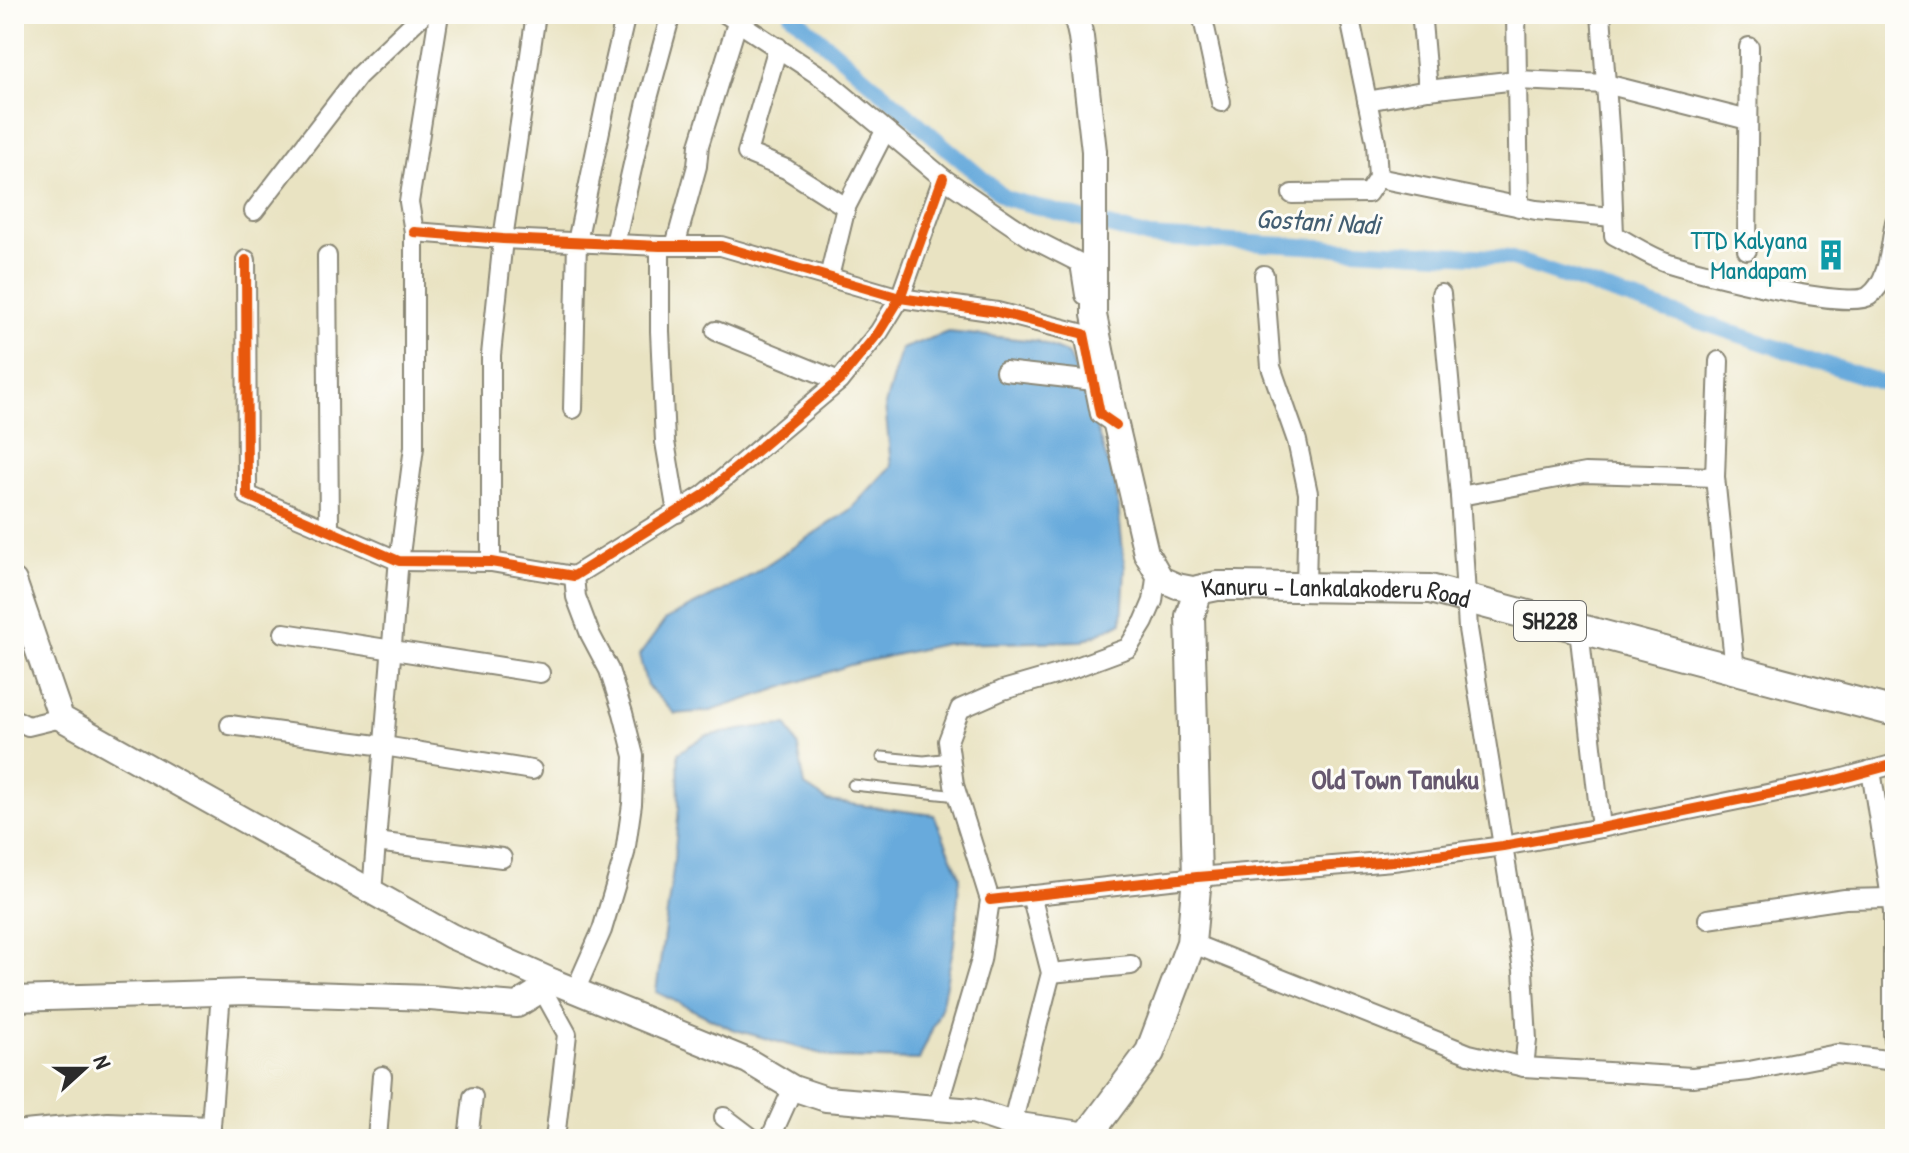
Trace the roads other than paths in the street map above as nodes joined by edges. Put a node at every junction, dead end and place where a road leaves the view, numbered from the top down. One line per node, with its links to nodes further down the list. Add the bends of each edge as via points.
1 (423, 14): 27 (street, via 358,76)
2 (439, 14): 30 (street, via 409,202)
3 (536, 14): 31 (street)
4 (626, 14): 32 (street)
5 (671, 14): 33 (street)
6 (1076, 14): 49 (street, via 1094,151 1094,315)
7 (1202, 14): 19 (street)
8 (1349, 14): 18 (street)
9 (1516, 14): 15 (street)
10 (1601, 14): 16 (street)
11 (732, 17): 13 (street); 34 (street, via 697,166)
12 (1422, 22): 17 (street)
13 (778, 47): 21 (street); 25 (street, via 747,153 786,169)
14 (1749, 47): 20 (street)
15 (1517, 80): 16 (street); 17 (street); 26 (street)
16 (1606, 84): 20 (street); 28 (street)
17 (1428, 90): 18 (street)
18 (1367, 101): 23 (street)
19 (1221, 102)
20 (1748, 120): 35 (street)
21 (885, 131): 22 (street); 25 (street)
22 (943, 178): 41 (street); 43 (street, via 1031,238 1080,263)
23 (1378, 178): 24 (street, via 1368,193); 26 (street)
24 (1292, 194)
25 (846, 207): 39 (street)
26 (1519, 207): 28 (street)
27 (254, 211)
28 (1613, 217): 29 (street, via 1614,235 1667,262 1843,300 1870,296 1883,279)
29 (1895, 222)
30 (414, 232): 31 (street); 54 (street, via 414,447)
31 (503, 239): 32 (street); 55 (street, via 491,355)
32 (577, 242): 33 (street); 48 (street)
33 (615, 244): 34 (street)
34 (668, 246): 39 (street, via 721,246); 52 (street, via 660,331 665,442)
35 (1747, 250)
36 (327, 256): 53 (street)
37 (246, 260): 53 (street, via 247,495)
38 (1264, 275): 59 (street, via 1271,367 1297,441 1308,493)
39 (829, 277): 41 (street)
40 (1441, 294): 51 (street)
41 (900, 298): 43 (street, via 997,312); 46 (street)
42 (716, 331): 46 (street)
43 (1084, 334): 47 (street)
44 (1719, 361): 50 (street)
45 (1005, 371): 47 (street)
46 (839, 381): 52 (street)
47 (1094, 381): 49 (street, via 1100,414)
48 (573, 409)
49 (1116, 425): 56 (street, via 1146,553)
50 (1715, 477): 51 (street, via 1585,473); 65 (street)
51 (1460, 496): 61 (street)
52 (677, 513): 57 (street)
53 (329, 531): 54 (street)
54 (399, 561): 55 (street); 64 (street)
55 (491, 562): 57 (street)
56 (1157, 571): 60 (street, via 1161,579); 73 (street, via 1153,601 1128,648 960,709 948,741)
57 (574, 576): 92 (street, via 576,597 609,670 634,756 625,853 602,930)
58 (14, 581): 68 (street)
59 (1306, 587): 60 (main road, Kanuru - Lankalakoderu Road / SH228); 61 (main road, Kanuru - Lankalakoderu Road / SH228, via 1430,589)
60 (1198, 590): 83 (main road, Kanuru - Lankalakoderu Road, via 1190,616)
61 (1467, 599): 62 (main road, Kanuru - Lankalakoderu Road / SH228); 81 (street)
62 (1579, 629): 65 (main road, Kanuru - Lankalakoderu Road / SH228); 79 (street)
63 (284, 633): 64 (street)
64 (391, 650): 66 (street); 71 (street)
65 (1735, 670): 67 (main road, Kanuru - Lankalakoderu Road / SH228)
66 (540, 673)
67 (1895, 712)
68 (61, 718): 69 (street, via 28,726); 84 (street)
69 (14, 719)
70 (230, 725): 71 (street)
71 (384, 746): 75 (street); 80 (street)
72 (882, 757): 73 (lane)
73 (951, 758): 78 (street)
74 (1895, 764): 76 (street)
75 (532, 770)
76 (1871, 770): 79 (street); 86 (street)
77 (853, 785): 78 (lane)
78 (958, 796): 87 (street)
79 (1601, 828): 81 (street)
80 (376, 842): 82 (street); 84 (street)
81 (1503, 846): 83 (street); 97 (street, via 1523,970)
82 (502, 858)
83 (1197, 877): 85 (street); 89 (main road, Kanuru - Lankalakoderu Road)
84 (372, 892): 92 (street)
85 (1031, 895): 87 (street); 91 (street)
86 (1889, 898): 88 (street, via 1845,899); 95 (street)
87 (990, 900): 101 (street, via 981,960)
88 (1708, 919)
89 (1191, 943): 97 (street, via 1469,1054); 107 (main road, Kanuru - Lankalakoderu Road, via 1150,1052)
90 (1131, 965): 91 (street)
91 (1051, 973): 103 (street)
92 (557, 987): 93 (street, via 517,1005); 99 (street, via 748,1061); 110 (street, via 567,1034)
93 (221, 992): 94 (street); 106 (street)
94 (14, 999)
95 (1895, 1046)
96 (1895, 1061): 97 (street, via 1837,1054 1692,1077)
97 (1524, 1067)
98 (382, 1076): 108 (street)
99 (793, 1088): 101 (street, via 826,1099); 112 (street)
100 (473, 1097): 109 (street)
101 (937, 1109): 103 (street, via 973,1111)
102 (724, 1117): 111 (street)
103 (1012, 1124): 107 (street)
104 (108, 1130): 105 (street); 106 (street)
105 (14, 1131)
106 (210, 1132)
107 (1093, 1138)
108 (377, 1139)
109 (468, 1139)
110 (555, 1139)
111 (753, 1139)
112 (770, 1139)

